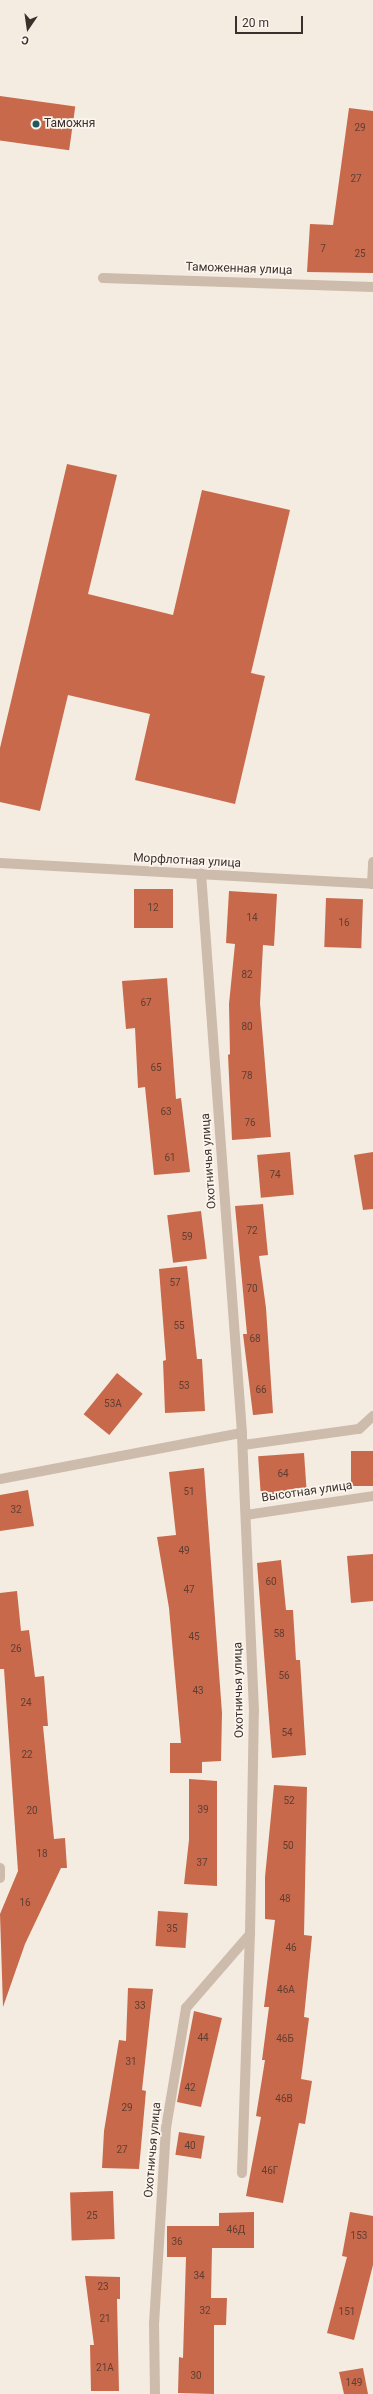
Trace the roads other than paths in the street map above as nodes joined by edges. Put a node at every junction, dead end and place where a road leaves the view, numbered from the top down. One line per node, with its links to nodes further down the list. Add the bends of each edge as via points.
1 (104, 278): 2 (street, Таможенная улица)
2 (373, 287)
3 (373, 862): 6 (street)
4 (0, 863): 5 (street, Морфлотная улица)
5 (200, 874): 6 (street, Морфлотная улица); 8 (street, Охотничья улица)
6 (372, 884)
7 (373, 1416): 9 (street, via 359,1429)
8 (242, 1433): 9 (street, Охотничья улица); 10 (street)
9 (243, 1445): 12 (street, Охотничья улица)
10 (0, 1478)
11 (373, 1496): 12 (street, Высотная улица)
12 (246, 1515): 15 (street, Охотничья улица, via 254,1710)
13 (0, 1868): 14 (street)
14 (0, 1878)
15 (250, 1934): 16 (street, Охотничья улица); 17 (street, Охотничья улица, via 186,2008 166,2128 154,2324)
16 (242, 2173)
17 (156, 2394)

